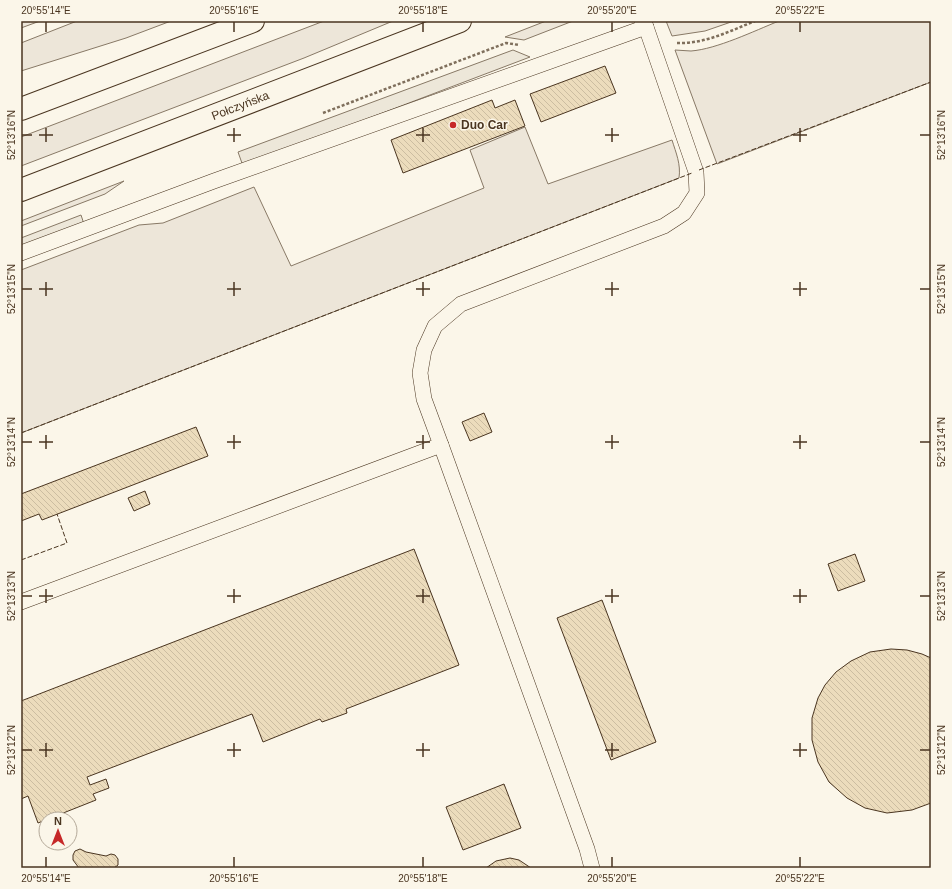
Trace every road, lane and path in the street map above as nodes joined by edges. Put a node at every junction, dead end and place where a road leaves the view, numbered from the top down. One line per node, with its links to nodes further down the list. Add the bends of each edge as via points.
1 (253, 21): 8 (main road)
2 (460, 21): 6 (main road, Połczyńska)
3 (474, 21): 6 (lane)
4 (755, 21): 5 (path, via 690,43 674,43 657,28)
5 (644, 24): 11 (lane); 12 (lane, via 696,172 697,193 684,213 664,226 461,304 435,326 424,350 420,373 424,399)
6 (438, 30): 10 (main road, Połczyńska)
7 (526, 46): 9 (path, via 506,43)
8 (21, 109)
9 (316, 116)
10 (21, 190)
11 (21, 252)
12 (441, 445): 13 (lane); 14 (lane)
13 (21, 602)
14 (592, 868)

